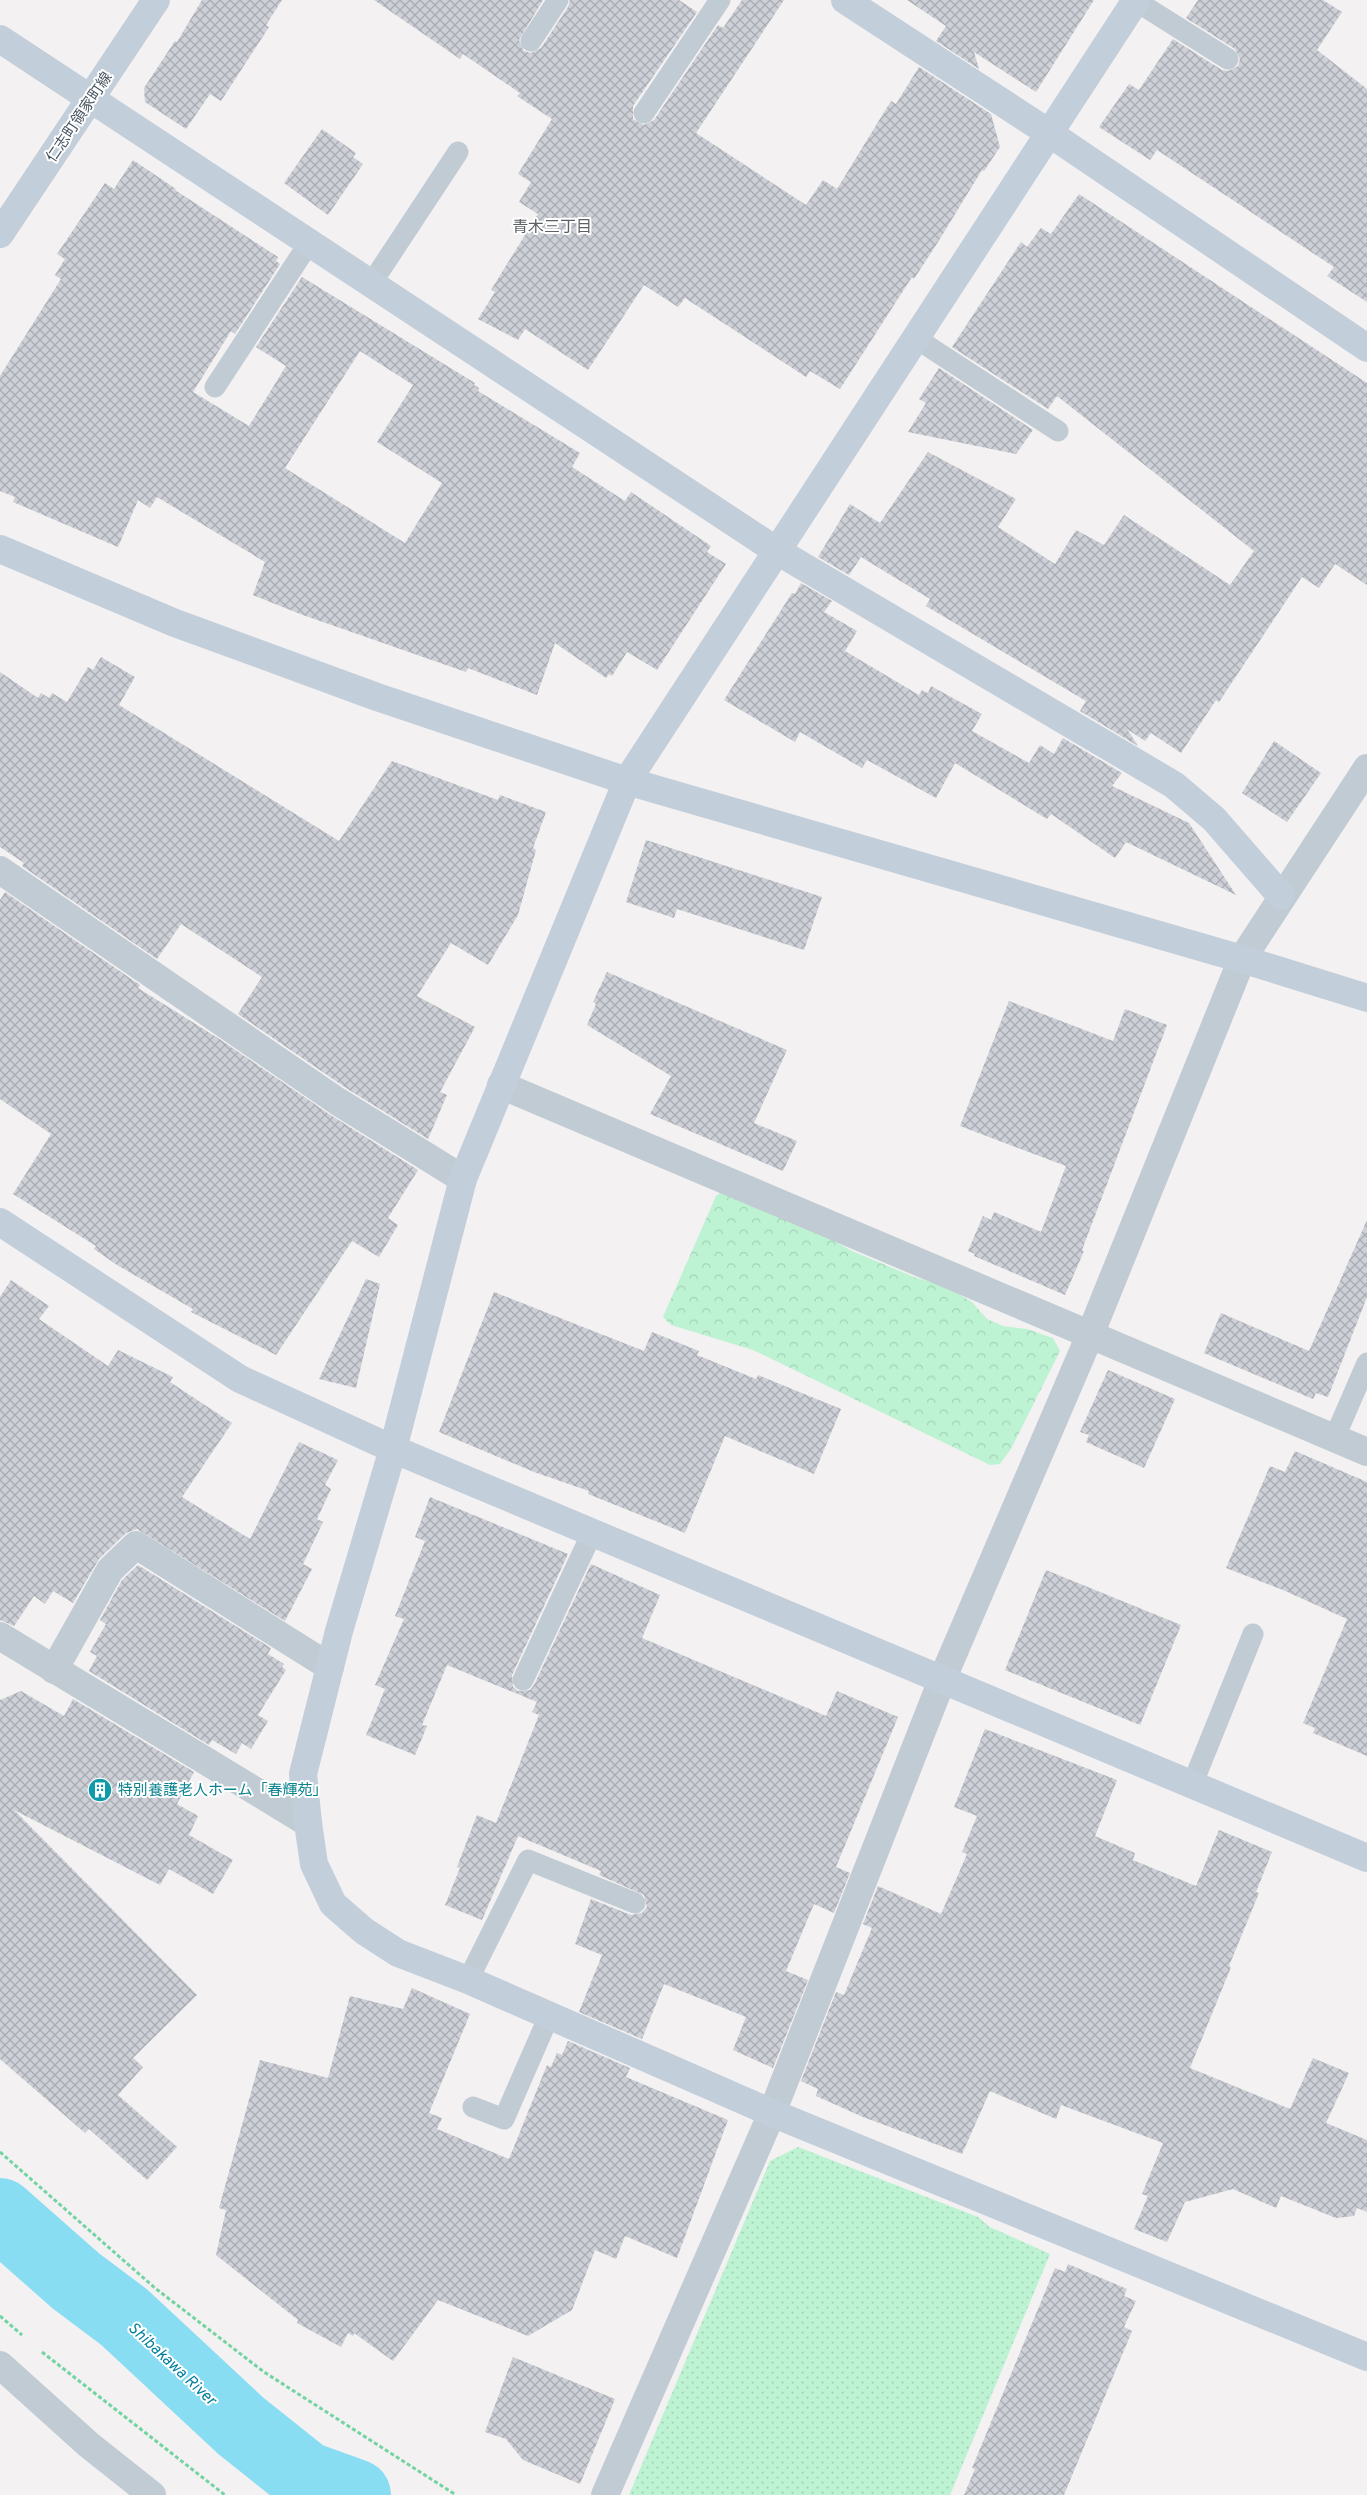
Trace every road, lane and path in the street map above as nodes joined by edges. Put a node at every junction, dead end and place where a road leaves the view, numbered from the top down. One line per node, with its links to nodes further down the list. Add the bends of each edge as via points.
1 (156, 0): 9 (street, 仁志町領家町線)
2 (558, 0): 7 (lane)
3 (720, 0): 10 (lane)
4 (845, 0): 11 (street)
5 (1136, 0): 8 (lane); 11 (street)
6 (0, 39): 9 (street)
7 (531, 41)
8 (1228, 59)
9 (91, 100): 13 (street, 仁志町領家町線); 14 (street)
10 (644, 113)
11 (1049, 133): 16 (street); 17 (street)
12 (458, 152): 15 (lane)
13 (0, 234)
14 (309, 243): 15 (street); 18 (lane)
15 (371, 284): 21 (street)
16 (917, 339): 19 (lane); 21 (street)
17 (1367, 348)
18 (215, 387)
19 (1058, 431)
20 (0, 549): 23 (street, via 175,622 367,694)
21 (777, 551): 23 (street); 25 (street, via 1174,785 1214,819)
22 (1367, 768): 25 (street)
23 (627, 781): 26 (street); 28 (street)
24 (0, 870): 29 (street, via 337,1101)
25 (1281, 896): 26 (street)
26 (1242, 959): 27 (street); 31 (street)
27 (1367, 998)
28 (501, 1085): 29 (street); 31 (street)
29 (463, 1179): 34 (street)
30 (0, 1222): 34 (street, via 240,1379)
31 (1090, 1335): 33 (street); 42 (street)
32 (1367, 1363): 33 (lane)
33 (1334, 1438): 35 (street)
34 (393, 1450): 36 (street); 39 (street)
35 (1367, 1452)
36 (592, 1533): 41 (lane); 42 (street)
37 (1253, 1634): 43 (lane)
38 (0, 1636): 40 (street)
39 (330, 1667): 40 (street, via 136,1545 110,1570); 44 (street, via 303,1774)
40 (54, 1670): 44 (street)
41 (523, 1680)
42 (942, 1680): 43 (street); 50 (street)
43 (1192, 1784): 45 (street)
44 (308, 1823): 47 (street, via 314,1864 333,1904 364,1931 398,1953)
45 (1367, 1858)
46 (634, 1902): 47 (lane, via 528,1860)
47 (468, 1980): 48 (street)
48 (549, 2016): 49 (lane, via 504,2119); 50 (street)
49 (473, 2107)
50 (772, 2113): 55 (street); 60 (street)
51 (0, 2152): 59 (path, via 155,2288 264,2372)
52 (0, 2316): 53 (path)
53 (30, 2342)
54 (37, 2348): 58 (path)
55 (1367, 2357)
56 (0, 2365): 57 (street, via 89,2445)
57 (152, 2495)
58 (225, 2495)
59 (456, 2495)
60 (605, 2495)

